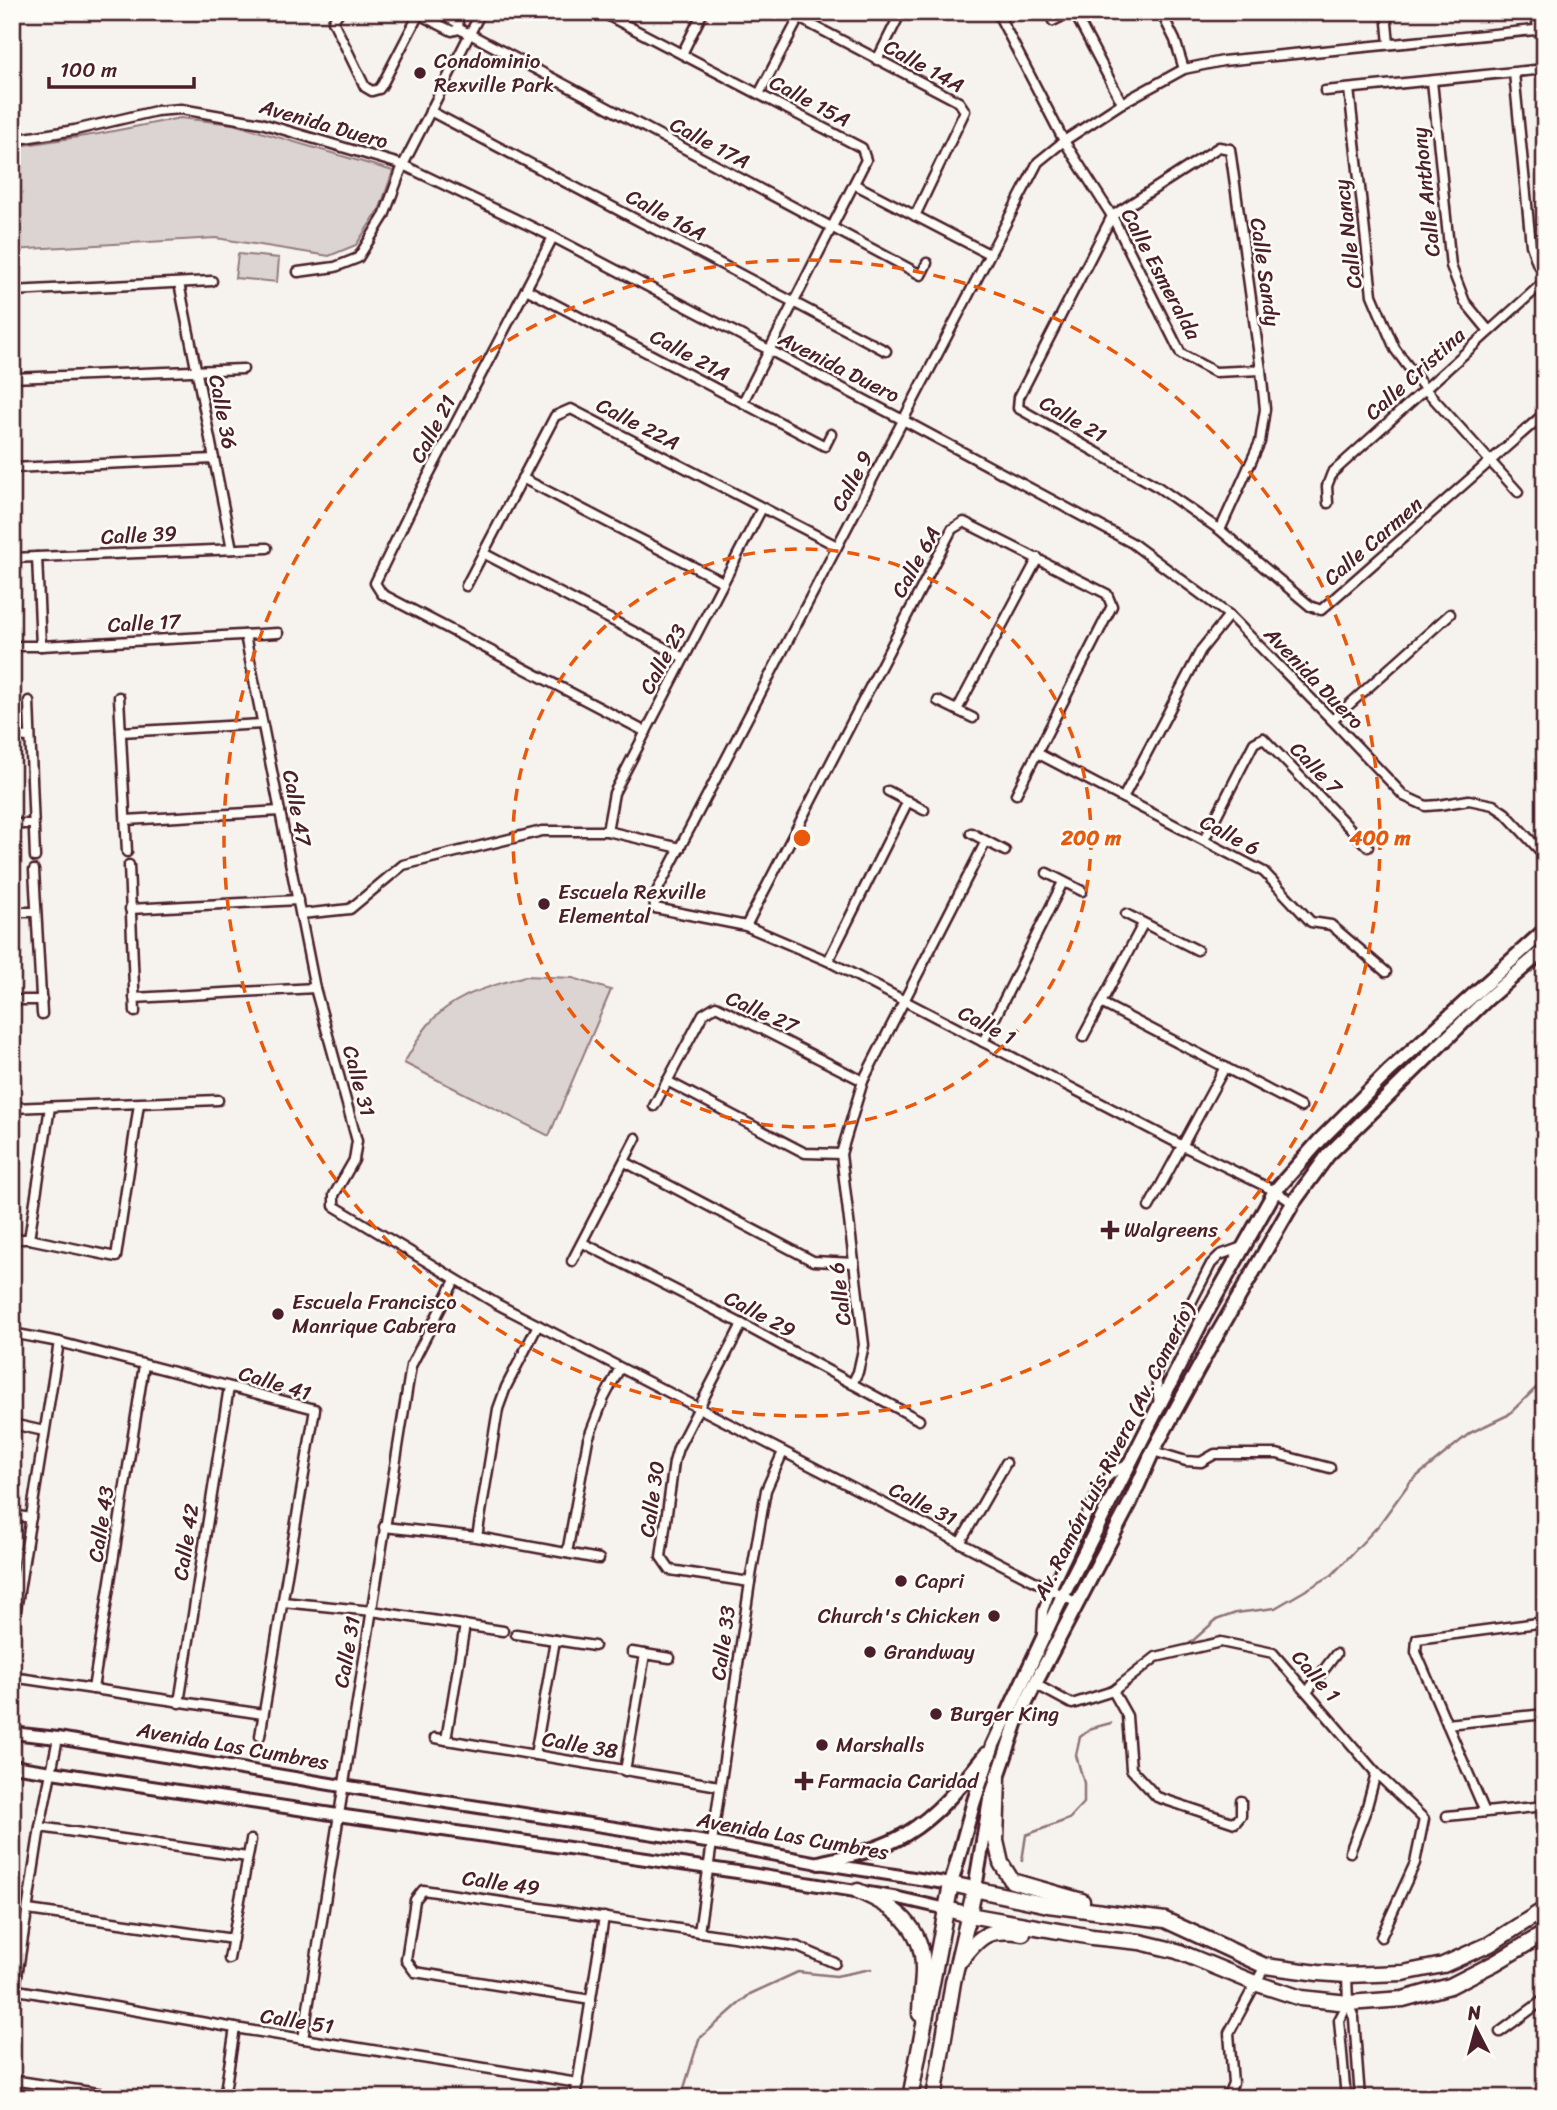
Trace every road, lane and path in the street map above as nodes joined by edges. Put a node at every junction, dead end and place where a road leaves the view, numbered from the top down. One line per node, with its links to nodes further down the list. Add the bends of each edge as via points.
1 (340, 12): 2 (street, via 333,21 365,87 372,91 382,85)
2 (422, 12): 15 (street, via 452,31)
3 (437, 12): 15 (street, via 458,23)
4 (481, 12): 17 (street)
5 (601, 12): 19 (street, Calle 15A)
6 (704, 12): 19 (street)
7 (901, 12): 20 (street)
8 (997, 12): 31 (street, Calle Esmeralda)
9 (1073, 12): 14 (street); 28 (street)
10 (1161, 12): 21 (street)
11 (1386, 12): 18 (street)
12 (1536, 12): 16 (street)
13 (801, 15): 20 (street, Calle 14A); 27 (street)
14 (1053, 21)
15 (459, 29): 17 (street, Calle 17A)
16 (1541, 29): 18 (street, Calle 9)
17 (470, 34): 29 (street); 36 (street, Calle 17A)
18 (1389, 44): 21 (street, Calle 9)
19 (682, 54): 27 (street, Calle 15A)
20 (877, 60): 34 (street, Calle 14A, via 959,102 965,111)
21 (1184, 69): 28 (street, Calle 9)
22 (1545, 69): 23 (street)
23 (1514, 72): 24 (street); 40 (street, via 1531,245)
24 (1432, 80): 25 (street); 48 (street, Calle Anthony, via 1451,266 1465,302)
25 (1349, 89): 26 (street); 55 (street, Calle Nancy, via 1372,295 1395,349)
26 (1325, 91)
27 (759, 94): 33 (street, Calle 15A, via 862,148 866,160)
28 (1122, 103): 31 (street, Calle 9)
29 (430, 111): 32 (street); 47 (street, Calle 16A)
30 (12, 139): 32 (street, Avenida Duero, via 181,108 261,123)
31 (1064, 141): 35 (street, Calle Esmeralda); 38 (street, Calle 9, via 1038,162)
32 (403, 165): 37 (street, Avenida Duero); 41 (street, via 384,216 358,258 335,267)
33 (854, 184): 34 (street); 36 (street, Calle 15A)
34 (915, 216): 38 (street)
35 (1112, 216): 52 (street, Calle Esmeralda, via 1181,354 1214,372); 52 (street, Calle Sandy, via 1219,147 1230,149); 67 (street, Calle 21, via 1019,397 1018,408 1158,487)
36 (831, 228): 39 (street, Calle 17A, via 921,275); 47 (street, Calle 15A)
37 (553, 237): 45 (street, Calle 21); 49 (street, Avenida Duero)
38 (989, 254): 58 (street, Calle 9)
39 (927, 262)
40 (1545, 271)
41 (298, 272)
42 (212, 281): 44 (street)
43 (1545, 281): 48 (street, Calle Cristina)
44 (179, 283): 46 (street); 53 (street, Calle 36)
45 (526, 289): 56 (street, Calle 21A); 92 (street, Calle 21, via 375,583 382,594)
46 (12, 291)
47 (793, 301): 49 (street, Calle 15A); 50 (street, Calle 16A)
48 (1489, 331): 55 (street, Calle Cristina)
49 (769, 350): 56 (street, Calle 15A); 58 (street, Avenida Duero)
50 (886, 351)
51 (243, 369): 53 (street)
52 (1261, 370): 67 (street, Calle Sandy, via 1265,409 1259,442)
53 (197, 372): 54 (street); 60 (street, Calle 36)
54 (12, 379)
55 (1425, 389): 61 (street, Calle Nancy); 65 (street, Calle Cristina, via 1332,473 1326,486)
56 (743, 402): 59 (street, Calle 21A, via 825,446)
57 (1545, 413): 61 (street, Calle Carmen)
58 (903, 420): 68 (street, Calle 9); 78 (street, Avenida Duero, via 1132,542)
59 (831, 434)
60 (214, 459): 62 (street); 70 (street, Calle 36)
61 (1490, 461): 64 (street, Calle Nancy); 67 (street, Calle Carmen, via 1321,610 1310,606)
62 (12, 468)
63 (522, 478): 66 (street, Calle 22A, via 555,416 572,410); 71 (street, Calle 22A); 75 (street)
64 (1518, 492)
65 (1328, 503)
66 (762, 508): 68 (street, Calle 22A); 75 (street, Calle 23)
67 (1220, 530)
68 (837, 546): 110 (street, Calle 9)
69 (267, 548): 70 (street, Calle 39)
70 (232, 549): 72 (street, Calle 39)
71 (483, 553): 76 (street, Calle 22A); 83 (street)
72 (37, 557): 73 (street, Calle 39); 82 (street)
73 (12, 558)
74 (1038, 558): 87 (street); 95 (street, Calle 6A, via 1107,594 1112,606); 128 (street, Calle 6A, via 964,522 952,529)
75 (723, 582): 83 (street, Calle 23)
76 (466, 586)
77 (1450, 614): 89 (street)
78 (1229, 615): 89 (street, Avenida Duero); 98 (street, via 1200,650)
79 (278, 633): 80 (street, Calle 17)
80 (245, 635): 82 (street, Calle 17); 90 (street, Calle 47)
81 (12, 646): 82 (street, Calle 17)
82 (41, 646)
83 (684, 658): 92 (street, Calle 23)
84 (119, 697): 91 (street)
85 (938, 701): 87 (street)
86 (29, 702): 94 (street)
87 (957, 710): 88 (street)
88 (973, 718)
89 (1332, 720): 113 (street, Avenida Duero, via 1404,796 1426,806 1469,800 1493,805)
90 (262, 724): 91 (street); 101 (street, Calle 47)
91 (121, 732): 102 (street)
92 (646, 732): 105 (street, Calle 23, via 614,793)
93 (12, 736): 94 (street)
94 (29, 737): 104 (street)
95 (1037, 753): 97 (street, Calle 6A); 98 (street, Calle 6)
96 (888, 791): 99 (street)
97 (1016, 794)
98 (1123, 798): 107 (street, Calle 6)
99 (908, 802): 100 (street); 132 (street)
100 (924, 810)
101 (280, 811): 102 (street); 120 (street, Calle 47)
102 (126, 820): 112 (street)
103 (12, 824): 104 (street)
104 (33, 824): 114 (street)
105 (607, 831): 110 (street); 125 (street, via 542,831 403,865 350,909)
106 (971, 833): 108 (street)
107 (1204, 840): 109 (street, Calle 7, via 1254,743 1263,738); 133 (street, Calle 6, via 1265,872 1311,922 1331,925)
108 (986, 841): 111 (street); 138 (street)
109 (1367, 847)
110 (680, 848): 121 (street, Calle 9, via 654,897)
111 (1005, 850)
112 (128, 852)
113 (1545, 856)
114 (35, 857)
115 (129, 865): 122 (street)
116 (34, 870): 124 (street)
117 (1046, 873): 118 (street)
118 (1063, 882): 119 (street); 143 (street)
119 (1082, 891)
120 (298, 900): 122 (street); 125 (street, Calle 47)
121 (655, 908): 128 (street, Calle 1)
122 (130, 909): 135 (street)
123 (12, 912): 124 (street)
124 (36, 912): 137 (street)
125 (301, 914): 134 (street, Calle 47)
126 (1126, 914): 127 (street)
127 (1143, 924): 131 (street); 139 (street)
128 (746, 926): 132 (street, Calle 1)
129 (1545, 930): 157 (main road, Av. Ramón Luis Rivera (Av. Comerío), via 1388,1072)
130 (1545, 949): 158 (main road, Av. Ramón Luis Rivera (Av. Comerío), via 1486,1000 1328,1155)
131 (1197, 950)
132 (828, 961): 138 (street, Calle 1)
133 (1387, 972)
134 (315, 988): 135 (street); 166 (street, Calle 31, via 357,1142 354,1160 334,1195 334,1206)
135 (134, 998): 140 (street)
136 (12, 1000): 137 (street)
137 (42, 1000): 141 (street)
138 (905, 1002): 143 (street, Calle 1); 146 (street, Calle 6)
139 (1101, 1003): 142 (street); 144 (street)
140 (135, 1012)
141 (42, 1014)
142 (1083, 1037)
143 (983, 1042): 154 (street, Calle 1)
144 (1225, 1067): 151 (street); 154 (street)
145 (667, 1081): 146 (street, Calle 27, via 703,1014 716,1006); 149 (street, Calle 27); 155 (street, via 805,1153)
146 (863, 1081): 155 (street, Calle 6)
147 (218, 1100): 148 (street)
148 (139, 1104): 150 (street); 161 (street, via 116,1257)
149 (654, 1106)
150 (50, 1107): 152 (street); 161 (street)
151 (1301, 1107)
152 (12, 1108)
153 (636, 1138): 156 (street)
154 (1183, 1146): 157 (street, Calle 1); 159 (street)
155 (841, 1154): 165 (street, Calle 6)
156 (625, 1162): 162 (street); 165 (street, via 813,1261)
157 (1275, 1191): 158 (street, Calle 1); 163 (main road, Av. Ramón Luis Rivera (Av. Comerío))
158 (1293, 1203): 180 (main road, Av. Ramón Luis Rivera (Av. Comerío))
159 (1149, 1207)
160 (12, 1239): 161 (street)
161 (29, 1239)
162 (583, 1243): 164 (street); 167 (street, Calle 29)
163 (1245, 1246): 175 (main road, Av. Ramón Luis Rivera (Av. Comerío)); 175 (street, via 1220,1255 1211,1264 1159,1365)
164 (572, 1261)
165 (854, 1263): 173 (street, Calle 6, via 864,1345)
166 (455, 1280): 168 (street, Calle 31); 186 (street, Calle 31, via 411,1366)
167 (742, 1324): 173 (street, Calle 29); 176 (street, Calle 30)
168 (538, 1325): 172 (street, Calle 31); 187 (street, via 498,1409)
169 (12, 1333): 170 (street, Calle 41)
170 (59, 1342): 171 (street, Calle 41); 179 (street)
171 (144, 1365): 174 (street, Calle 41); 209 (street, Calle 43)
172 (620, 1368): 176 (street, Calle 31); 189 (street, via 588,1438)
173 (852, 1384): 177 (street, Calle 29)
174 (229, 1387): 193 (street, Calle 41, via 315,1409); 212 (street, Calle 42)
175 (1158, 1407): 192 (main road, Av. Ramón Luis Rivera (Av. Comerío))
176 (699, 1408): 181 (street, Calle 31); 191 (street, Calle 30, via 674,1462 661,1557 670,1570)
177 (919, 1420)
178 (12, 1424): 179 (street)
179 (44, 1431): 185 (street)
180 (1153, 1451): 183 (street, via 1201,1462 1215,1454 1277,1454); 194 (main road, Av. Ramón Luis Rivera (Av. Comerío))
181 (783, 1452): 188 (street, Calle 31); 191 (street, Calle 33, via 766,1490)
182 (1006, 1463): 188 (street)
183 (1330, 1468)
184 (12, 1515): 185 (street)
185 (31, 1518): 200 (street)
186 (384, 1527): 187 (street); 195 (street, Calle 31)
187 (477, 1538): 189 (street)
188 (960, 1543): 192 (street, Calle 31)
189 (567, 1553): 190 (street)
190 (599, 1559)
191 (750, 1581): 229 (street, Calle 33)
192 (1057, 1592): 194 (street, Calle 31); 221 (main road, Av. Ramón Luis Rivera (Av. Comerío), via 1042,1640)
193 (283, 1602): 195 (street); 213 (street, Calle 41)
194 (1077, 1603): 208 (main road, Av. Ramón Luis Rivera (Av. Comerío))
195 (372, 1611): 197 (street); 228 (street, Calle 31)
196 (1545, 1622): 215 (street, via 1417,1639 1416,1652)
197 (465, 1626): 198 (street); 220 (street)
198 (503, 1632)
199 (516, 1634): 201 (street)
200 (12, 1635)
201 (555, 1640): 202 (street); 222 (street)
202 (594, 1646)
203 (632, 1652): 204 (street)
204 (645, 1654): 206 (street); 225 (street)
205 (1336, 1654): 211 (street)
206 (670, 1658)
207 (12, 1677): 209 (street)
208 (1035, 1684): 210 (street, Calle 1, via 1072,1704); 227 (main road, Av. Ramón Luis Rivera (Av. Comerío))
209 (93, 1689): 212 (street)
210 (1113, 1691): 211 (street, Calle 1, via 1156,1657 1221,1642 1273,1653); 230 (street, via 1127,1716 1131,1769 1157,1797 1235,1823 1241,1816)
211 (1307, 1692): 226 (street, Calle 1)
212 (179, 1703): 213 (street)
213 (263, 1714): 217 (street, Calle 41)
214 (1545, 1714): 215 (street)
215 (1447, 1724): 232 (street)
216 (12, 1733): 218 (street, Avenida Las Cumbres)
217 (261, 1736)
218 (58, 1738): 224 (street); 228 (street, Avenida Las Cumbres)
219 (435, 1738): 220 (street, Calle 38)
220 (446, 1740): 222 (street, Calle 38)
221 (993, 1745): 240 (main road, via 948,1800 906,1834 862,1853); 242 (main road, Av. Ramón Luis Rivera (Av. Comerío))
222 (535, 1755): 225 (street, Calle 38)
223 (12, 1766): 224 (street, Avenida Las Cumbres)
224 (51, 1771): 233 (street, Avenida Las Cumbres); 235 (street)
225 (625, 1771): 229 (street, Calle 38)
226 (1376, 1773): 238 (street); 253 (street, Calle 1, via 1424,1819 1415,1863)
227 (998, 1776): 243 (main road, Av. Ramón Luis Rivera (Av. Comerío)); 250 (highway, via 996,1841 1001,1863 1012,1881)
228 (342, 1786): 233 (street, Calle 31); 237 (street, Avenida Las Cumbres)
229 (719, 1786): 237 (street, Calle 33)
230 (1241, 1801)
231 (1545, 1806): 232 (street)
232 (1485, 1812): 234 (street)
233 (338, 1815): 241 (street, Avenida Las Cumbres); 268 (street, Calle 31)
234 (1447, 1816)
235 (40, 1827): 239 (street); 247 (street)
236 (251, 1840): 239 (street)
237 (713, 1843): 240 (street, Avenida Las Cumbres); 241 (street, Calle 33)
238 (1350, 1852)
239 (247, 1857): 254 (street)
240 (819, 1863): 242 (street, Avenida Las Cumbres)
241 (709, 1869): 244 (street, Avenida Las Cumbres); 251 (street, Calle 33)
242 (951, 1884): 243 (highway, Avenida Las Cumbres); 245 (highway, Av. Ramón Luis Rivera (Av. Comerío))
243 (975, 1888): 248 (highway, Av. Ramón Luis Rivera (Av. Comerío)); 250 (highway, Avenida Las Cumbres, via 1048,1905)
244 (858, 1891): 245 (street, Avenida Las Cumbres); 269 (highway, via 882,1900 918,1937 923,1969)
245 (947, 1909): 248 (highway, Avenida Las Cumbres); 269 (highway, Av. Ramón Luis Rivera (Av. Comerío))
246 (1545, 1909): 260 (highway, Avenida Las Cumbres, via 1490,1944 1443,1965 1403,1973)
247 (28, 1910): 254 (street); 262 (street)
248 (969, 1915): 255 (highway, Avenida Las Cumbres); 258 (highway, Av. Ramón Luis Rivera (Av. Comerío))
249 (604, 1917): 251 (street, Calle 49); 264 (street); 264 (street, Calle 49, via 423,1890 415,1900 405,1960 415,1972)
250 (1148, 1917): 259 (highway, Avenida Las Cumbres, via 1165,1920)
251 (699, 1932): 257 (street, Calle 49, via 798,1947)
252 (1545, 1933): 265 (highway, Avenida Las Cumbres, via 1450,1986 1403,1999)
253 (1381, 1937)
254 (233, 1939): 256 (street)
255 (1118, 1940): 258 (highway, via 1073,1941 998,1932 978,1939); 261 (highway, Avenida Las Cumbres, via 1177,1951)
256 (229, 1959)
257 (835, 1963)
258 (958, 1964): 276 (highway, Av. Ramón Luis Rivera (Av. Comerío))
259 (1265, 1966): 260 (highway, Avenida Las Cumbres); 261 (street)
260 (1347, 1975): 265 (street)
261 (1255, 1983): 265 (highway, Avenida Las Cumbres, via 1301,1998); 277 (street, via 1229,2033 1233,2083)
262 (14, 1989): 266 (street, Calle 51)
263 (1545, 1999): 267 (street)
264 (591, 2000): 271 (street)
265 (1348, 2003): 278 (street, via 1339,2020); 279 (street, via 1354,2018)
266 (235, 2028): 268 (street, Calle 51); 273 (street)
267 (1500, 2032)
268 (303, 2039): 271 (street, Calle 51)
269 (919, 2051): 275 (highway, Av. Ramón Luis Rivera (Av. Comerío))
270 (12, 2080): 272 (street)
271 (578, 2083): 274 (street)
272 (130, 2098)
273 (224, 2098)
274 (575, 2098)
275 (911, 2098)
276 (934, 2098)
277 (1227, 2098)
278 (1346, 2098)
279 (1360, 2098)

